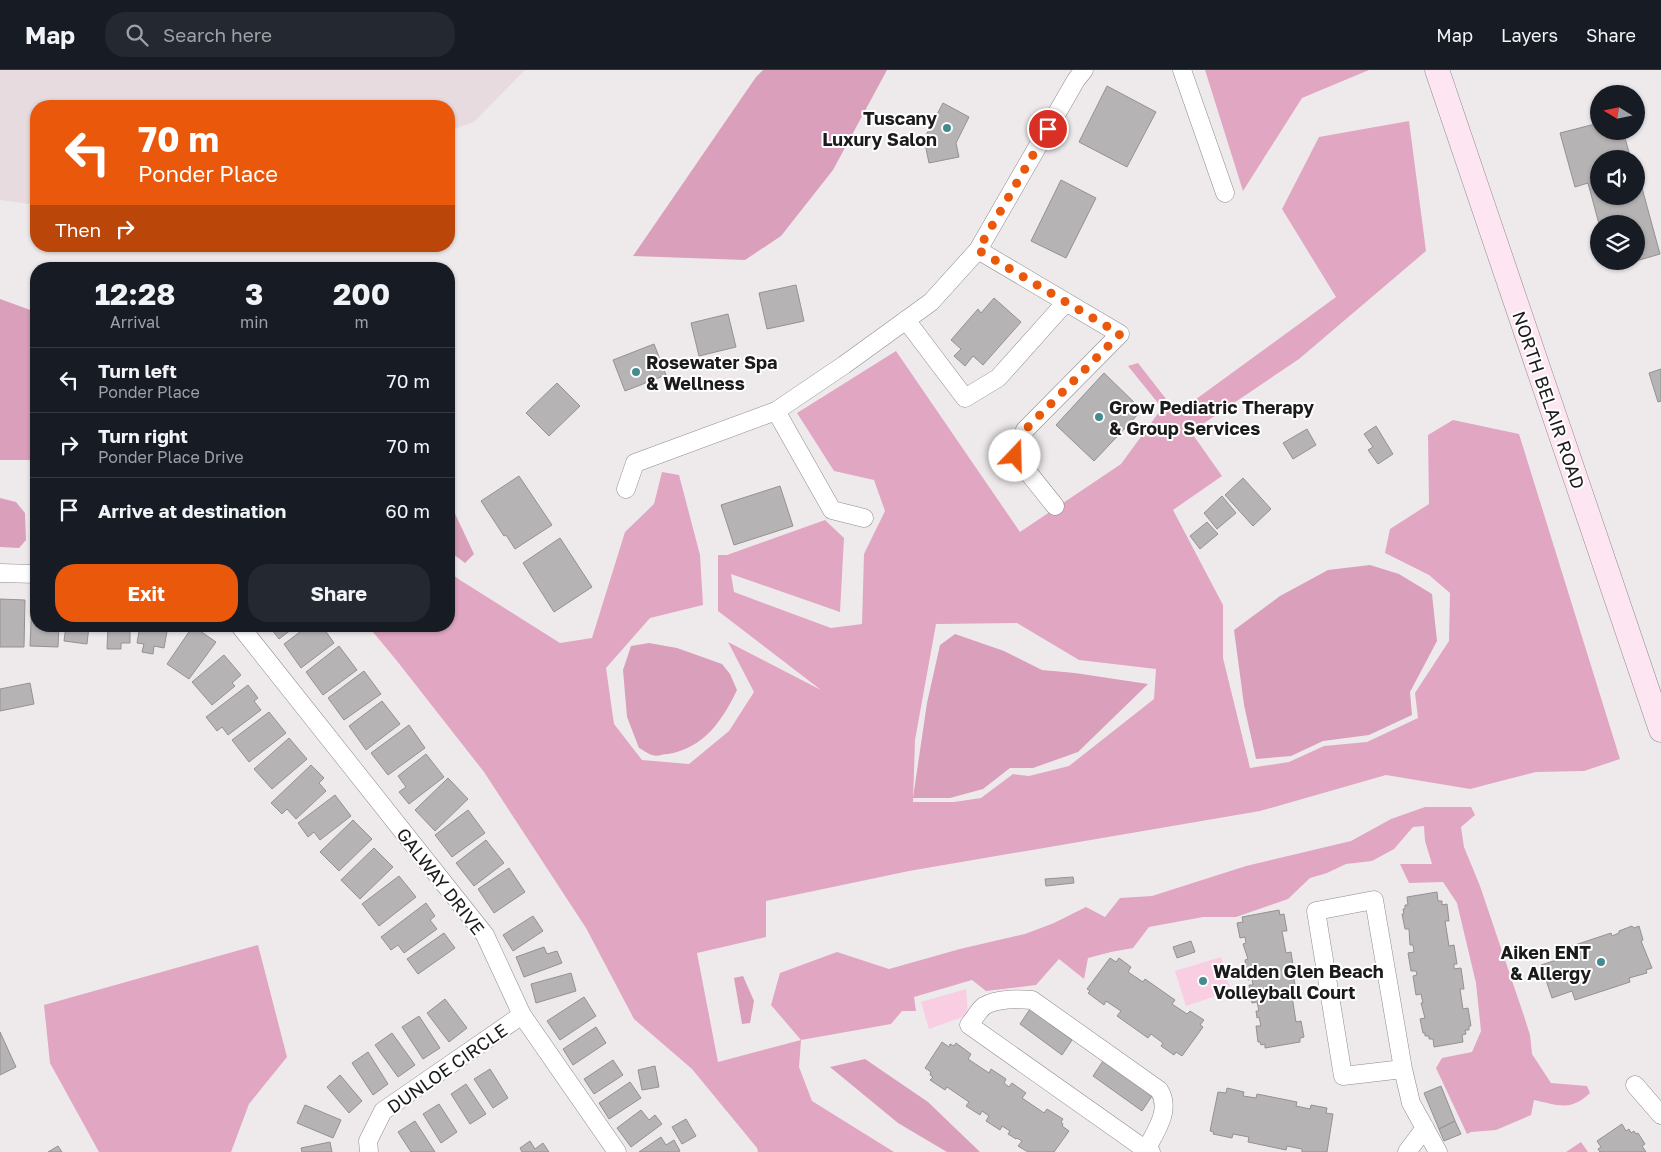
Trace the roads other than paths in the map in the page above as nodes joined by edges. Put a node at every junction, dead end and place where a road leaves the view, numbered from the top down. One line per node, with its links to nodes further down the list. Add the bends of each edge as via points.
1 (1084, 70): 5 (street)
2 (1182, 70): 4 (street)
3 (1436, 70): 15 (main road, NORTH BELAIR ROAD)
4 (1225, 193)
5 (978, 250): 6 (street); 7 (street, via 931,302)
6 (1066, 302): 7 (street, via 998,378 965,398); 10 (street, via 1120,334 1025,430 1015,456)
7 (906, 320): 8 (street)
8 (776, 411): 9 (street, via 635,463); 11 (street, via 832,510)
9 (626, 489)
10 (1055, 506)
11 (864, 518)
12 (0, 573): 13 (street)
13 (30, 574)
14 (245, 632): 16 (street, GALWAY DRIVE, via 485,935)
15 (1661, 730)
16 (522, 1015): 22 (street, GALWAY DRIVE); 23 (street, DUNLOE CIRCLE, via 383,1111 368,1141)
17 (1403, 1069): 17 (street, via 1343,1076 1316,911 1374,900); 20 (street, via 1411,1103)
18 (1635, 1085): 19 (street)
19 (1661, 1115)
20 (1425, 1128): 24 (street); 25 (street)
21 (1139, 1149): 21 (street, via 969,1025 984,1006 1002,1000 1032,1000 1159,1090 1164,1110 1162,1117)
22 (615, 1151)
23 (369, 1152)
24 (1407, 1152)
25 (1438, 1152)

